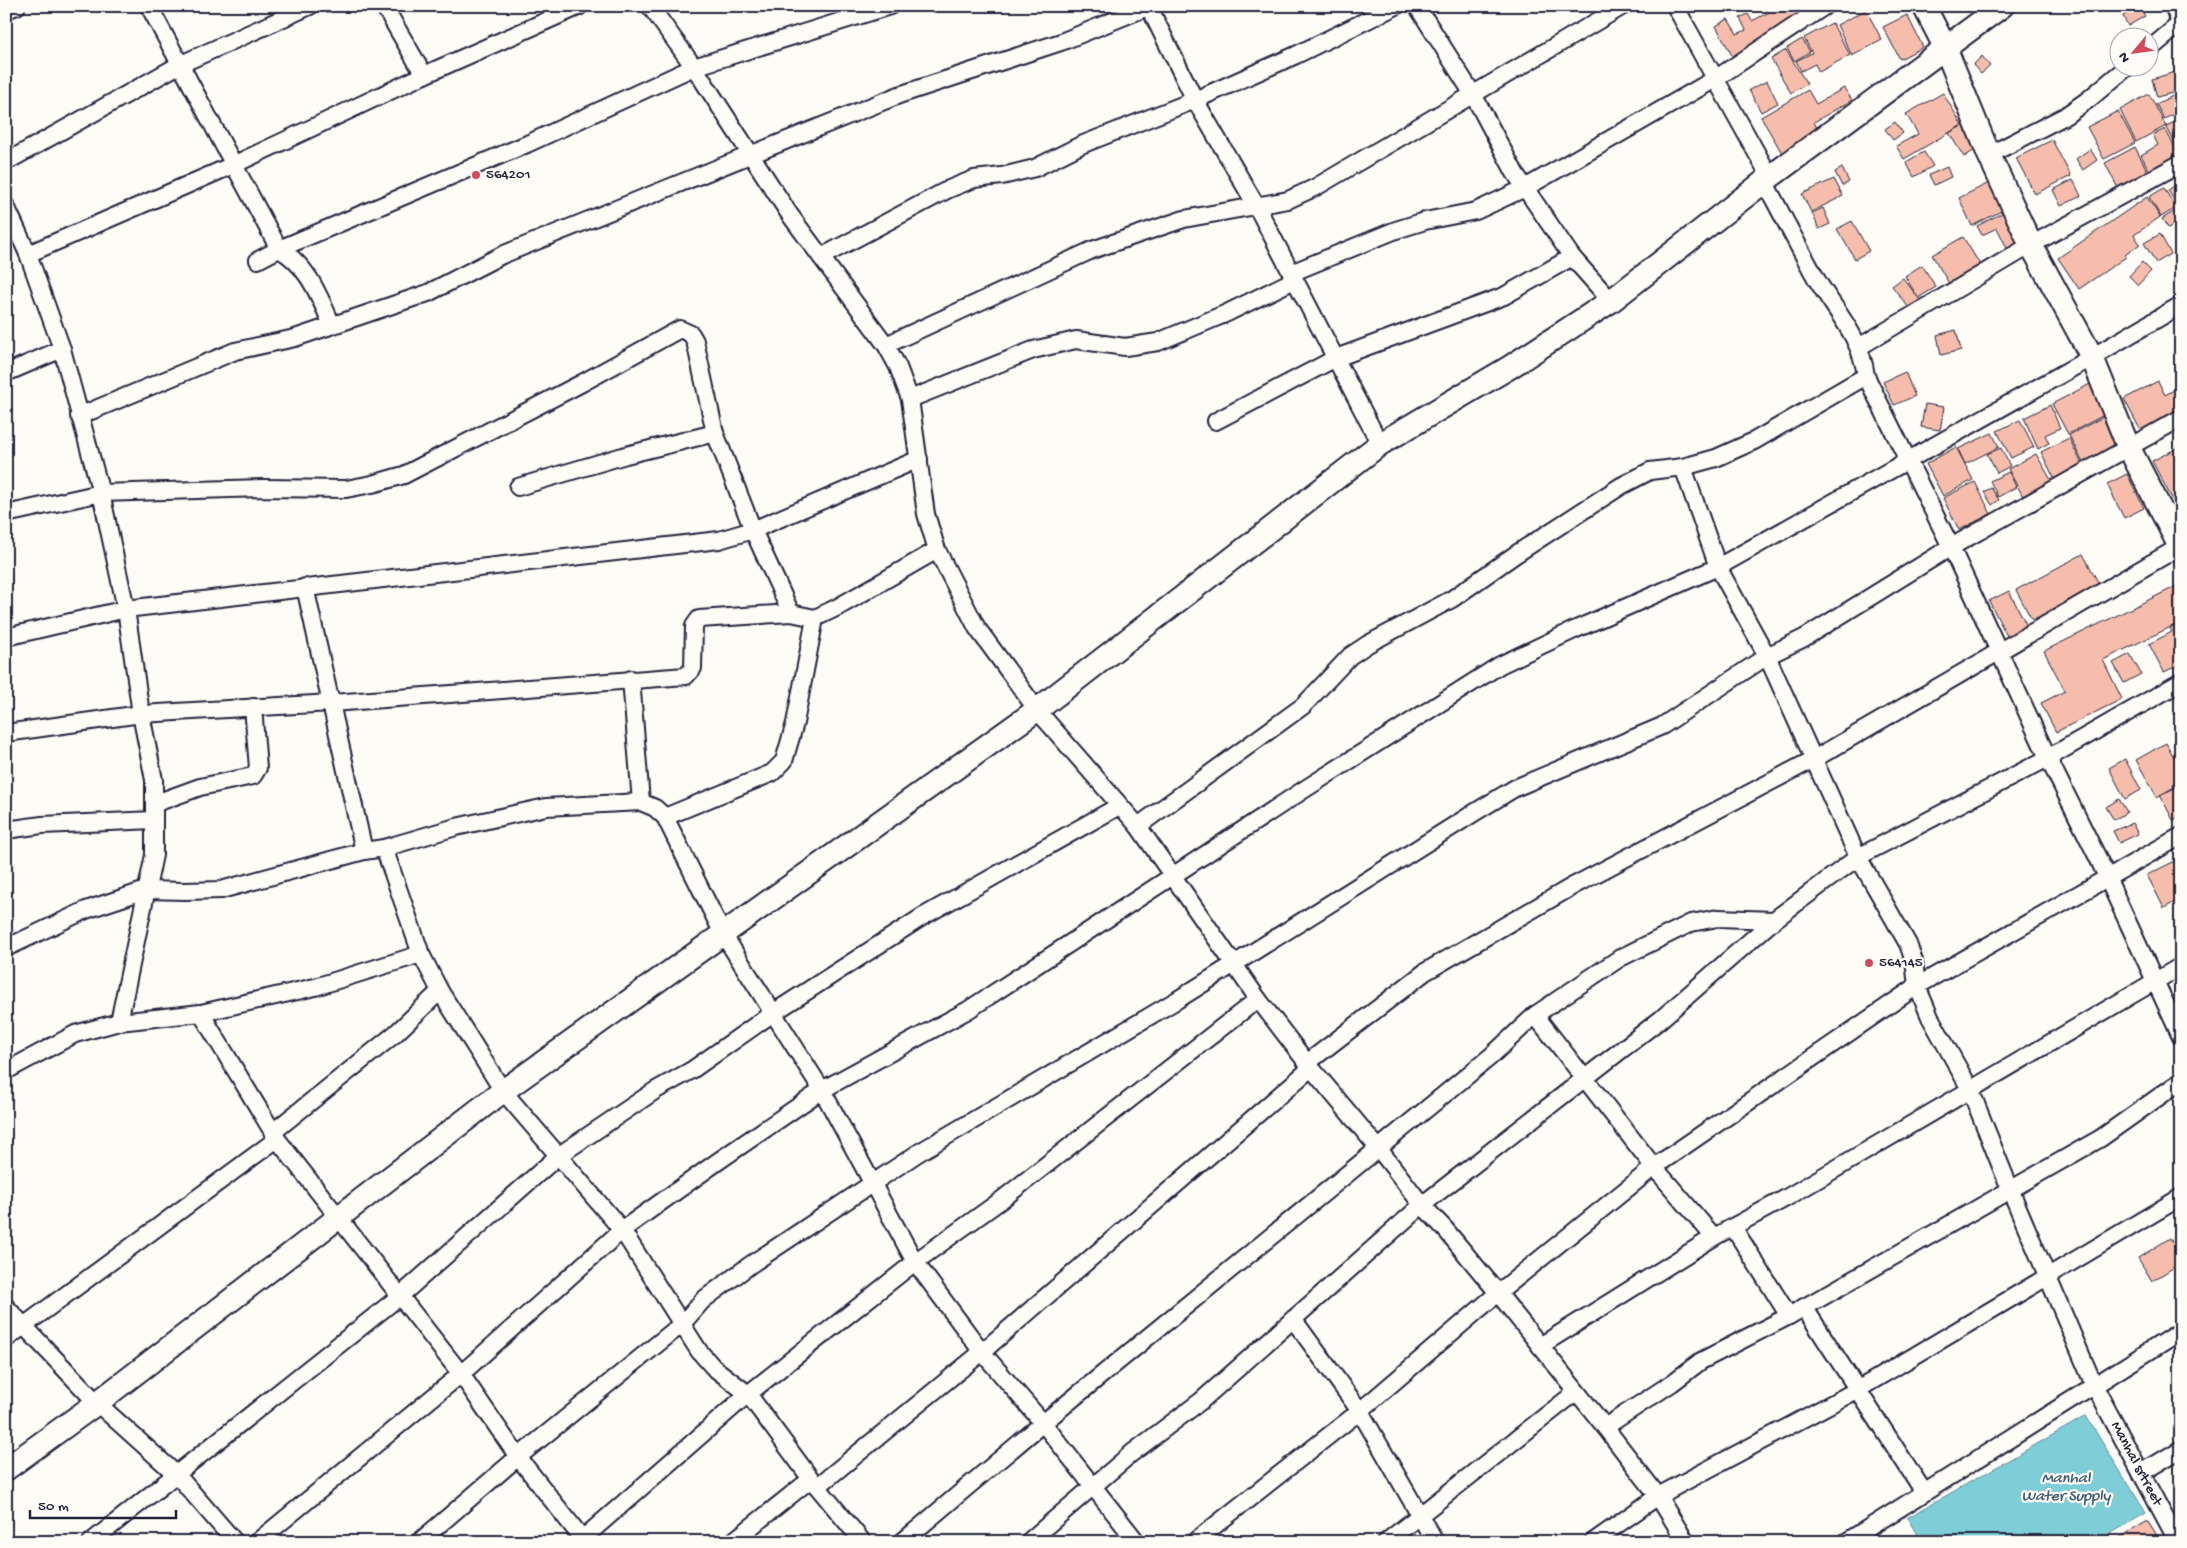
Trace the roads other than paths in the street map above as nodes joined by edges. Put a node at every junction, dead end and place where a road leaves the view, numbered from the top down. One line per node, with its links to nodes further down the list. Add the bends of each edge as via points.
1 (17, 6): 17 (street)
2 (149, 6): 21 (street)
3 (310, 6): 21 (street)
4 (384, 6): 23 (street)
5 (580, 6): 23 (street)
6 (650, 6): 22 (street)
7 (1396, 6): 27 (street)
8 (1417, 6): 26 (street)
9 (1623, 6): 26 (street)
10 (1675, 6): 25 (street)
11 (1825, 6): 25 (street)
12 (1924, 6): 20 (street)
13 (2002, 6): 20 (street)
14 (2172, 6): 18 (street)
15 (885, 7): 22 (street)
16 (1150, 7): 27 (street); 28 (street, via 1061,42 899,94)
17 (6, 10)
18 (2181, 24): 19 (street)
19 (2160, 40)
20 (1945, 47): 29 (street); 33 (street)
21 (179, 65): 30 (street); 32 (street)
22 (694, 67): 28 (street); 38 (street, via 527,144)
23 (424, 75): 32 (street)
24 (2114, 78): 29 (street, via 2065,116)
25 (1715, 79): 33 (street); 34 (street)
26 (1474, 96): 34 (street); 36 (street, via 1316,187 1288,200)
27 (1195, 100): 36 (street); 40 (street, via 1081,145 1035,168 974,179 949,189)
28 (750, 155): 40 (street); 46 (street, via 502,255 428,293)
29 (1990, 156): 37 (street)
30 (6, 162)
31 (2181, 163): 37 (street)
32 (233, 166): 38 (street); 39 (street)
33 (1767, 179): 44 (street); 48 (street, via 1818,282)
34 (1524, 188): 41 (street); 43 (street, via 1476,211 1396,230)
35 (6, 206): 39 (street)
36 (1257, 207): 43 (street); 47 (street, via 1184,219 1092,250)
37 (2032, 245): 48 (street); 50 (street)
38 (278, 249): 42 (street); 46 (street, via 291,256 305,271)
39 (28, 254): 49 (street)
40 (821, 257): 47 (street)
41 (1572, 257): 44 (street); 51 (street, via 1504,296)
42 (258, 260)
43 (1293, 276): 51 (street); 54 (street, via 1227,313 1158,342 1126,347 1076,340 1042,348)
44 (1611, 301): 59 (street, via 1510,367)
45 (2181, 305): 50 (street)
46 (332, 325): 55 (street, via 296,338 234,351)
47 (886, 345): 54 (street)
48 (1859, 347): 53 (street)
49 (62, 348): 52 (street); 55 (street)
50 (2092, 357): 60 (street); 61 (street)
51 (1336, 358): 57 (street); 59 (street)
52 (6, 373)
53 (1866, 376): 61 (street); 63 (street, via 1754,441)
54 (910, 399): 62 (street)
55 (79, 416): 65 (street)
56 (2181, 418): 60 (street)
57 (1216, 421)
58 (715, 434): 64 (street, via 626,455); 65 (street, via 695,341 686,330 680,329 404,475 346,489); 67 (street)
59 (1380, 444): 83 (street)
60 (2128, 446): 68 (street); 69 (street)
61 (1908, 458): 68 (street); 71 (street)
62 (919, 459): 67 (street); 70 (street, via 926,514)
63 (1683, 468): 71 (street, Manhal srtreet); 93 (street, via 1650,471 1621,486 1452,598 1368,644 1350,656 1303,706)
64 (518, 487)
65 (101, 493): 66 (street); 73 (street)
66 (6, 514)
67 (753, 530): 72 (street, via 718,540 673,546); 74 (street)
68 (1951, 547): 77 (street); 78 (street, via 1804,638)
69 (2180, 547): 77 (street)
70 (937, 550): 75 (street); 83 (street, via 977,628)
71 (1718, 567): 78 (street, Manhal srtreet); 99 (street, via 1500,665)
72 (305, 587): 73 (street); 81 (street)
73 (126, 609): 76 (street); 84 (street)
74 (791, 613): 75 (street); 79 (street, via 699,619 694,626 692,668 686,676)
75 (815, 618): 91 (street, via 796,723 779,768)
76 (6, 637)
77 (1999, 652): 86 (street); 87 (street)
78 (1767, 656): 87 (street, Manhal srtreet); 106 (street, via 1662,726 1515,788)
79 (631, 679): 81 (street); 88 (street)
80 (2181, 682): 86 (street)
81 (332, 703): 82 (street); 97 (street)
82 (253, 706): 84 (street); 89 (street, via 258,768 253,776 200,787)
83 (1038, 710): 90 (street); 103 (street)
84 (141, 714): 85 (street); 89 (street)
85 (6, 733)
86 (2048, 758): 98 (street); 100 (street)
87 (1814, 759): 98 (street, Manhal srtreet); 117 (street, via 1573,886 1425,972)
88 (641, 802): 91 (street, via 655,808); 96 (street, via 546,807 456,826)
89 (156, 803): 92 (street)
90 (1119, 806): 93 (street); 113 (street, via 922,917)
91 (665, 818): 103 (street)
92 (154, 820): 94 (street, via 42,825); 101 (street, via 154,855)
93 (1138, 826): 99 (street)
94 (6, 830)
95 (2181, 836): 100 (street)
96 (384, 848): 97 (street); 105 (street)
97 (364, 851): 101 (street, via 221,890)
98 (1858, 857): 102 (street); 109 (street, Manhal srtreet, via 1908,944)
99 (1172, 876): 106 (street); 122 (street, via 968,1010)
100 (2107, 879): 108 (street); 109 (street)
101 (146, 890): 104 (street, via 86,910); 115 (street)
102 (1774, 920): 114 (street, via 1718,918 1691,923 1620,958); 119 (street, via 1662,1019)
103 (722, 934): 113 (street); 123 (street)
104 (6, 948)
105 (421, 954): 110 (street); 112 (street, via 315,987)
106 (1235, 963): 111 (street); 128 (street, via 1052,1075 941,1138)
107 (2181, 966): 108 (street)
108 (2156, 980): 116 (street); 121 (street)
109 (1917, 986): 121 (street, Manhal srtreet, via 1930,1017); 127 (street)
110 (440, 991): 123 (street); 124 (street, via 395,1034)
111 (1258, 999): 117 (street); 136 (street, via 1000,1201)
112 (201, 1013): 115 (street); 124 (street)
113 (773, 1013): 122 (street); 126 (street, via 692,1070 656,1090)
114 (1535, 1015): 119 (street); 125 (street, via 1490,1057)
115 (119, 1022): 118 (street, via 75,1034)
116 (2181, 1037)
117 (1309, 1065): 125 (street); 149 (street)
118 (6, 1071)
119 (1585, 1077): 127 (street); 131 (street)
120 (2181, 1081): 129 (street, via 2101,1138)
121 (1970, 1089): 129 (street, Manhal srtreet); 133 (street)
122 (822, 1090): 128 (street); 134 (street)
123 (503, 1091): 126 (street); 132 (street)
124 (275, 1135): 132 (street); 145 (street)
125 (1379, 1149): 131 (street); 157 (street)
126 (558, 1156): 134 (street); 139 (street)
127 (1654, 1167): 135 (street); 138 (street)
128 (872, 1183): 136 (street); 144 (street, via 703,1300)
129 (2010, 1189): 137 (street, Manhal srtreet); 141 (street)
130 (2181, 1198): 137 (street)
131 (1422, 1205): 138 (street); 143 (street)
132 (338, 1217): 139 (street); 155 (street)
133 (1733, 1227): 135 (street); 142 (street)
134 (622, 1230): 144 (street); 150 (street)
135 (1714, 1237): 148 (street)
136 (915, 1262): 149 (street); 154 (street)
137 (2049, 1278): 151 (street, Manhal srtreet); 152 (street)
138 (1498, 1292): 148 (street); 156 (street)
139 (400, 1296): 150 (street); 163 (street)
140 (6, 1307): 145 (street)
141 (1804, 1307): 142 (street); 152 (street)
142 (1789, 1316): 158 (street, via 1701,1361)
143 (1293, 1319): 156 (street); 165 (street, via 1201,1401)
144 (682, 1324): 154 (street, via 713,1367); 160 (street)
145 (23, 1325): 147 (street); 155 (street)
146 (2181, 1331): 151 (street)
147 (6, 1339)
148 (1540, 1346): 153 (street)
149 (982, 1352): 157 (street); 164 (street)
150 (461, 1374): 160 (street); 173 (street)
151 (2094, 1385): 162 (street, Manhal srtreet); 166 (street)
152 (1857, 1390): 166 (street); 167 (street)
153 (1576, 1392): 158 (street); 168 (street)
154 (748, 1394): 164 (street); 169 (street)
155 (97, 1402): 161 (street); 163 (street)
156 (1360, 1411): 168 (street); 180 (street)
157 (1043, 1423): 165 (street); 177 (street)
158 (1605, 1427): 167 (street)
159 (2181, 1449): 162 (street)
160 (518, 1457): 169 (street); 174 (street)
161 (6, 1469)
162 (2141, 1473): 185 (street, Manhal srtreet)
163 (177, 1475): 171 (street); 172 (street)
164 (814, 1483): 175 (street); 176 (street)
165 (1092, 1486): 178 (street); 179 (street)
166 (1924, 1492): 184 (street)
167 (1658, 1496): 170 (street); 183 (street)
168 (1420, 1517): 181 (street); 182 (street)
169 (582, 1541)
170 (1595, 1541)
171 (92, 1542)
172 (235, 1542)
173 (257, 1542)
174 (419, 1542)
175 (732, 1542)
176 (863, 1542)
177 (902, 1542)
178 (1028, 1542)
179 (1136, 1542)
180 (1194, 1542)
181 (1386, 1542)
182 (1436, 1542)
183 (1686, 1542)
184 (1846, 1542)
185 (2178, 1542)

